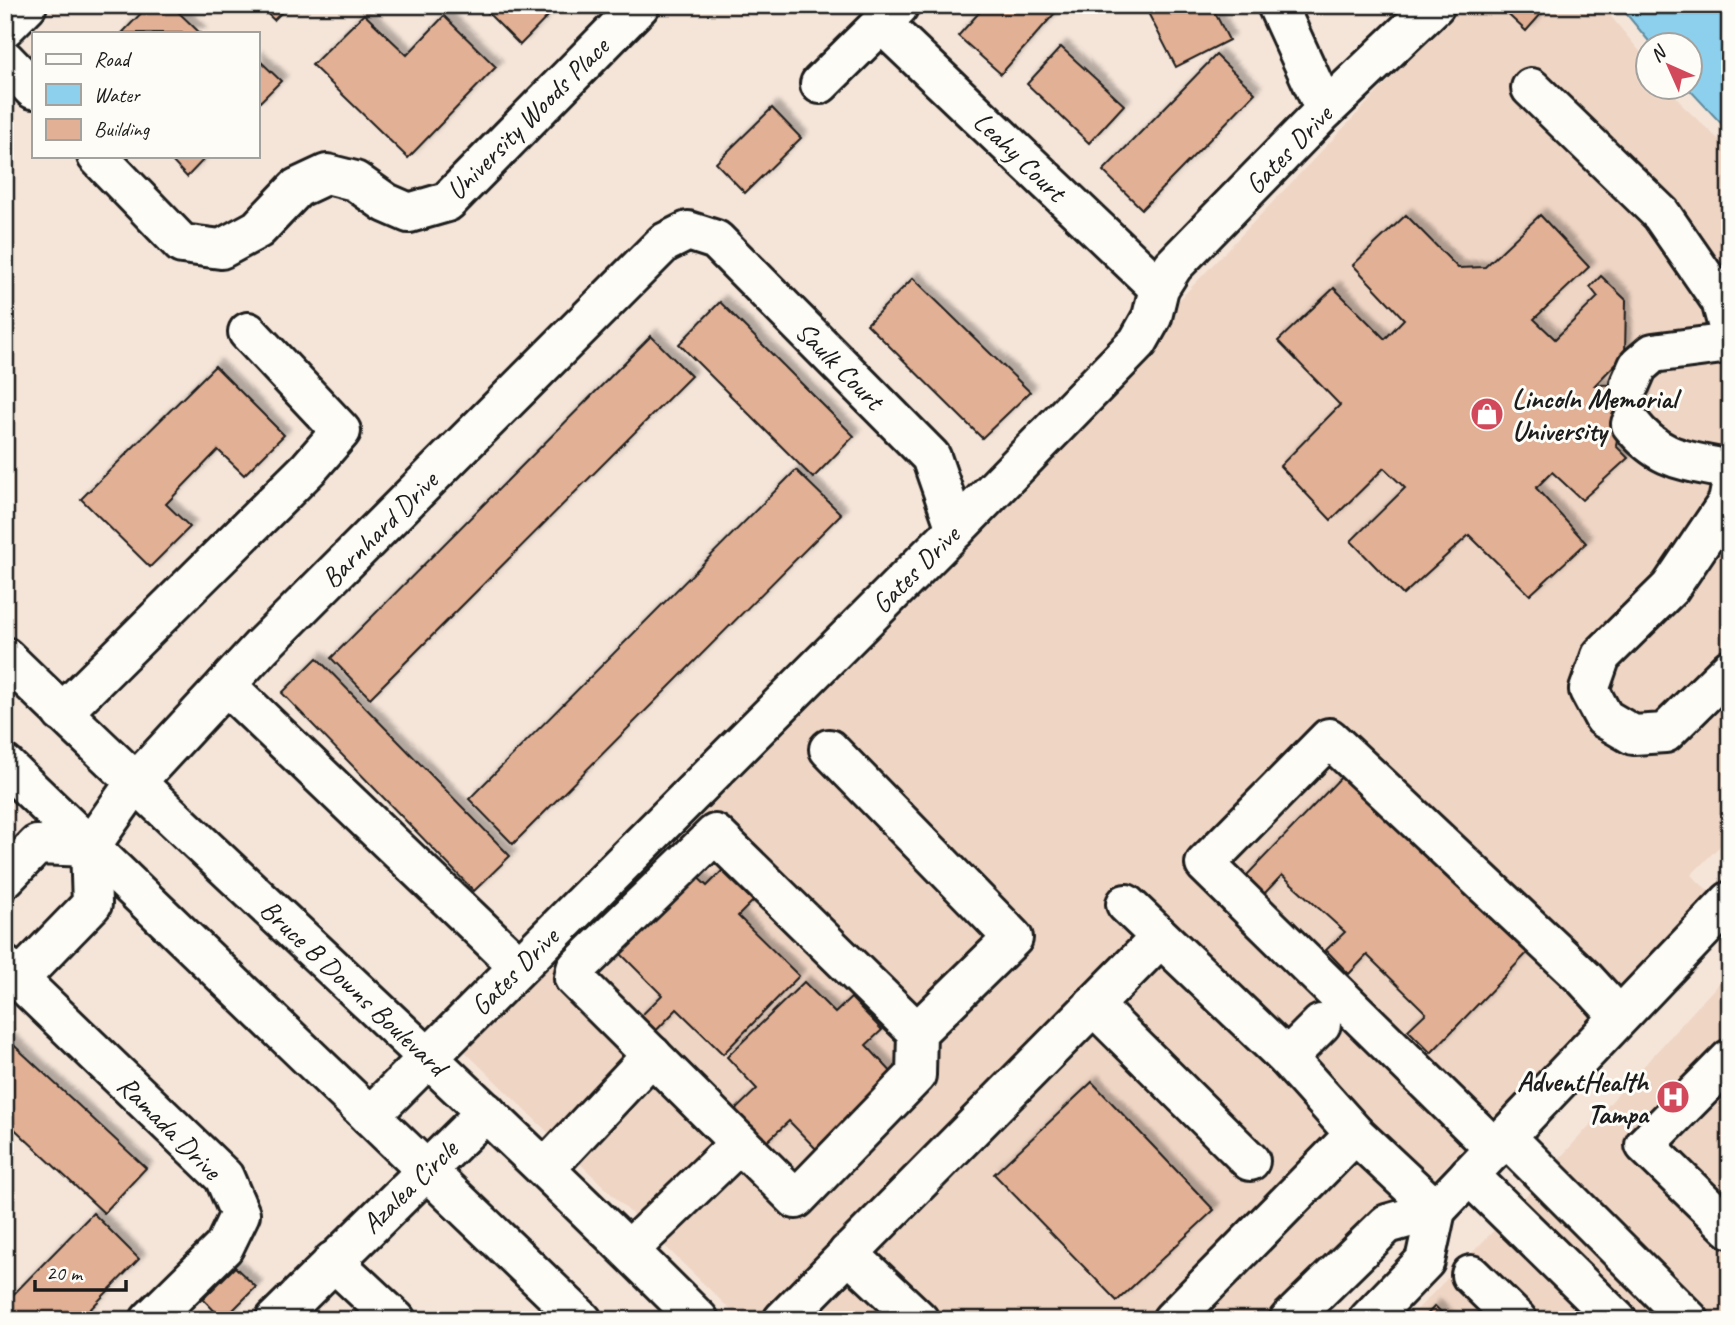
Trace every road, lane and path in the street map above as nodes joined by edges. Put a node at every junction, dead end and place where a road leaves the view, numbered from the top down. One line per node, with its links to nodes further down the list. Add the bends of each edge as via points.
1 (27, 5): 6 (street)
2 (640, 5): 12 (street, University Woods Place, via 447,202 409,213 355,181 327,174 297,188 258,229 220,249 182,243)
3 (1277, 5): 11 (street)
4 (1435, 5): 11 (street, Gates Drive)
5 (891, 14): 8 (street); 14 (street, Leahy Court)
6 (5, 27)
7 (5, 60): 9 (street)
8 (820, 84)
9 (32, 88)
10 (1531, 88): 16 (street, via 1661,214 1721,301)
11 (1325, 110): 14 (street, Gates Drive, via 1174,266)
12 (99, 158)
13 (688, 231): 22 (street, Saulk Court, via 716,240 931,457); 25 (street, Barnhard Drive, via 664,243)
14 (1159, 288): 22 (street, Gates Drive, via 1153,317 1138,342)
15 (248, 332): 26 (street, via 341,431)
16 (1730, 334)
17 (1730, 343): 18 (street, via 1653,353 1638,366)
18 (1630, 384)
19 (1631, 424): 20 (street, via 1662,454)
20 (1730, 470)
21 (1730, 492): 24 (street, via 1728,502 1670,588 1601,656 1589,690 1604,718 1633,735 1665,733)
22 (956, 529): 35 (street, Gates Drive)
23 (5, 657): 26 (street, Bruce B Downs Boulevard)
24 (1730, 670)
25 (226, 685): 29 (street, Barnhard Drive); 35 (street)
26 (62, 713): 29 (street, Bruce B Downs Boulevard)
27 (829, 748): 40 (street, via 1013,938)
28 (5, 765): 30 (street)
29 (135, 783): 30 (street, Barnhard Drive); 42 (street, Bruce B Downs Boulevard)
30 (90, 847): 31 (street, via 37,845); 36 (street, Ramada Drive, via 92,904); 46 (street)
31 (5, 878)
32 (1730, 901): 38 (street)
33 (1126, 904): 34 (street)
34 (1160, 938): 37 (street); 43 (street)
35 (520, 966): 42 (street, Gates Drive)
36 (12, 972): 60 (street, Ramada Drive, via 224,1177 240,1214 224,1247)
37 (1093, 1006): 50 (street); 57 (street)
38 (1619, 1016): 49 (street); 49 (street, via 1329,738 1205,864)
39 (1321, 1024): 43 (street)
40 (917, 1032): 41 (street, via 715,834 576,969 574,978); 48 (street, via 916,1075 796,1199)
41 (652, 1055): 48 (street); 51 (street)
42 (429, 1056): 45 (street, Bruce B Downs Boulevard); 46 (street, Gates Drive)
43 (1287, 1058): 47 (street)
44 (1730, 1059): 55 (street, via 1645,1145)
45 (486, 1112): 51 (street, Bruce B Downs Boulevard); 52 (street, Azalea Circle)
46 (370, 1116): 52 (street)
47 (1355, 1134): 54 (street); 67 (street)
48 (740, 1143): 56 (street)
49 (1501, 1143): 53 (street); 72 (street)
50 (1250, 1161)
51 (546, 1168): 56 (street, Bruce B Downs Boulevard)
52 (425, 1170): 58 (street, Azalea Circle); 63 (street)
53 (1469, 1175): 54 (street); 71 (street)
54 (1436, 1210): 68 (street, via 1387,1224); 69 (street, via 1425,1261)
55 (1730, 1228)
56 (629, 1250): 64 (street, Bruce B Downs Boulevard)
57 (848, 1253): 65 (street); 66 (street)
58 (333, 1261): 61 (street, Azalea Circle); 62 (street)
59 (1471, 1275): 70 (street)
60 (150, 1320)
61 (275, 1320)
62 (396, 1320)
63 (582, 1320)
64 (699, 1320)
65 (783, 1320)
66 (919, 1320)
67 (1172, 1320)
68 (1289, 1320)
69 (1367, 1320)
70 (1517, 1320)
71 (1617, 1320)
72 (1689, 1320)

